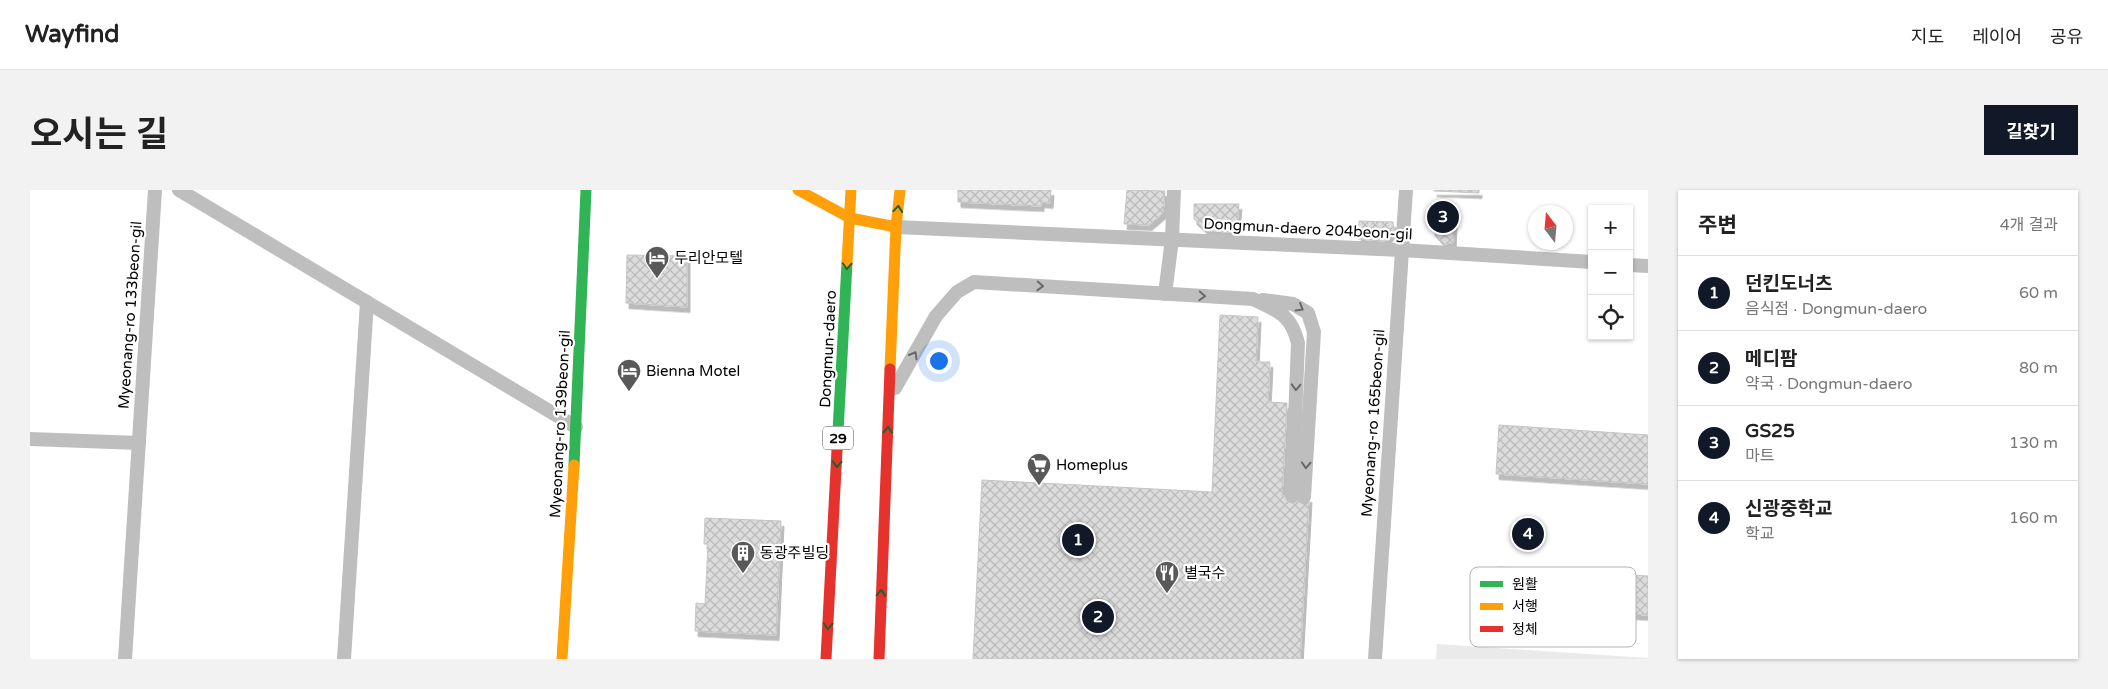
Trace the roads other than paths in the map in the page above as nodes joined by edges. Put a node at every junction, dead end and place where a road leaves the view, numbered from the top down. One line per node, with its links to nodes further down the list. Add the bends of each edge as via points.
1 (154, 190): 22 (lane, Myeonang-ro 133beon-gil)
2 (179, 190): 18 (lane)
3 (586, 190): 20 (main road, Myeonang-ro 139beon-gil)
4 (798, 190): 9 (main road)
5 (851, 190): 9 (main road, Dongmun-daero / 29)
6 (900, 190): 10 (main road, one-way to 6)
7 (1174, 190): 11 (lane)
8 (1406, 190): 12 (lane, Myeonang-ro 165beon-gil)
9 (850, 218): 10 (main road); 26 (main road, Dongmun-daero / 29, one-way to 26)
10 (896, 227): 11 (lane, Dongmun-daero 204beon-gil); 19 (main road)
11 (1172, 239): 12 (lane, Dongmun-daero 204beon-gil); 16 (lane)
12 (1401, 250): 13 (lane, Dongmun-daero 204beon-gil); 28 (lane, Myeonang-ro 165beon-gil)
13 (1588, 262)
14 (1633, 265): 15 (lane)
15 (1648, 266)
16 (1165, 294): 17 (lane, one-way to 17); 19 (lane, one-way to 16, via 936,316 957,292 974,282)
17 (1253, 299): 17 (lane, via 1283,313 1294,328 1298,344 1298,496 1314,332 1308,313 1293,304)
18 (367, 302): 20 (lane); 24 (lane)
19 (890, 398): 27 (main road, one-way to 19)
20 (576, 427): 25 (main road, Myeonang-ro 139beon-gil)
21 (30, 439): 22 (lane)
22 (139, 443): 23 (lane, Myeonang-ro 133beon-gil)
23 (125, 659)
24 (344, 659)
25 (562, 659)
26 (826, 659)
27 (878, 659)
28 (1375, 659)

